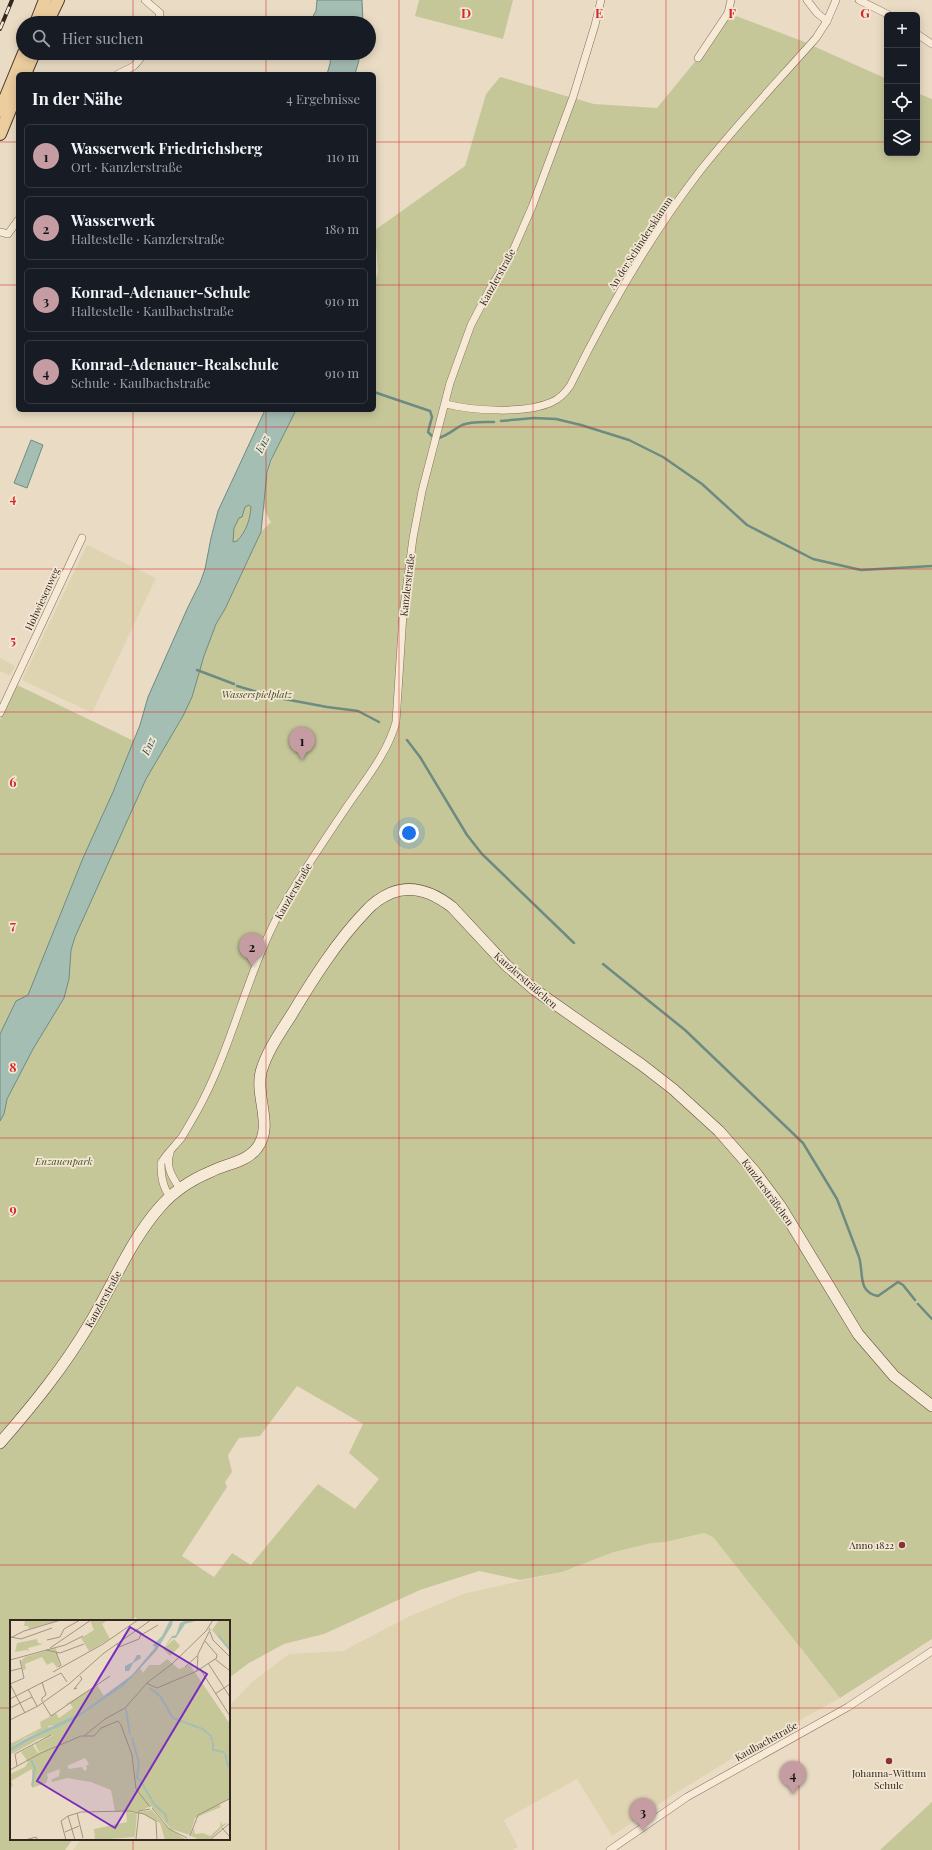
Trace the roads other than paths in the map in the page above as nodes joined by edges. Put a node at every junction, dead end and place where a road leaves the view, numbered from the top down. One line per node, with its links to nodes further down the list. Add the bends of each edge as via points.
1 (45, 0): 10 (main road)
2 (58, 0): 11 (main road)
3 (145, 0): 12 (street, via 160,13)
4 (601, 0): 29 (street, Kanzlerstraße, via 573,96 532,207 511,255 471,325 459,356)
5 (731, 0): 16 (street, via 728,14)
6 (807, 0): 13 (street)
7 (836, 0): 13 (street, An der Schindersklamm)
8 (859, 0): 9 (street)
9 (884, 12)
10 (39, 16)
11 (50, 16)
12 (159, 16)
13 (827, 21): 29 (street, An der Schindersklamm, via 816,38 720,146 679,202 642,255 565,393 551,402 513,409 465,409)
14 (920, 36): 15 (street)
15 (932, 44)
16 (698, 58)
17 (21, 60): 20 (main road)
18 (31, 60): 22 (main road)
19 (139, 60): 23 (street)
20 (16, 72)
21 (16, 72): 25 (main road)
22 (26, 72)
23 (122, 72)
24 (16, 95): 26 (main road)
25 (0, 111)
26 (0, 134)
27 (16, 223): 28 (street, via 8,234)
28 (0, 232)
29 (446, 404): 32 (street, Kanzlerstraße, via 422,491 413,538 403,614 396,722 392,736 287,900 270,932 247,987 203,1101)
30 (82, 538): 31 (street, Hohwiesenweg)
31 (0, 713)
32 (172, 1148): 33 (street, Kanzlerstraße, via 168,1164); 34 (street, Kanzlerstraße, via 161,1163 165,1191)
33 (180, 1189): 34 (main road, Kanzlersträßchen); 35 (main road, Kanzlersträßchen, via 211,1171 242,1159 258,1148 264,1128 260,1094 261,1074 277,1037 301,999 367,909 393,892 422,891 434,895 452,907 506,965 535,990 648,1070 678,1093 719,1131 777,1202 858,1334 894,1376)
34 (170, 1196): 36 (main road, Kanzlerstraße, via 139,1235 92,1320 60,1371)
35 (932, 1406)
36 (0, 1443)
37 (932, 1651): 38 (street, Kaulbachstraße, via 848,1707 687,1797)
38 (610, 1850)

